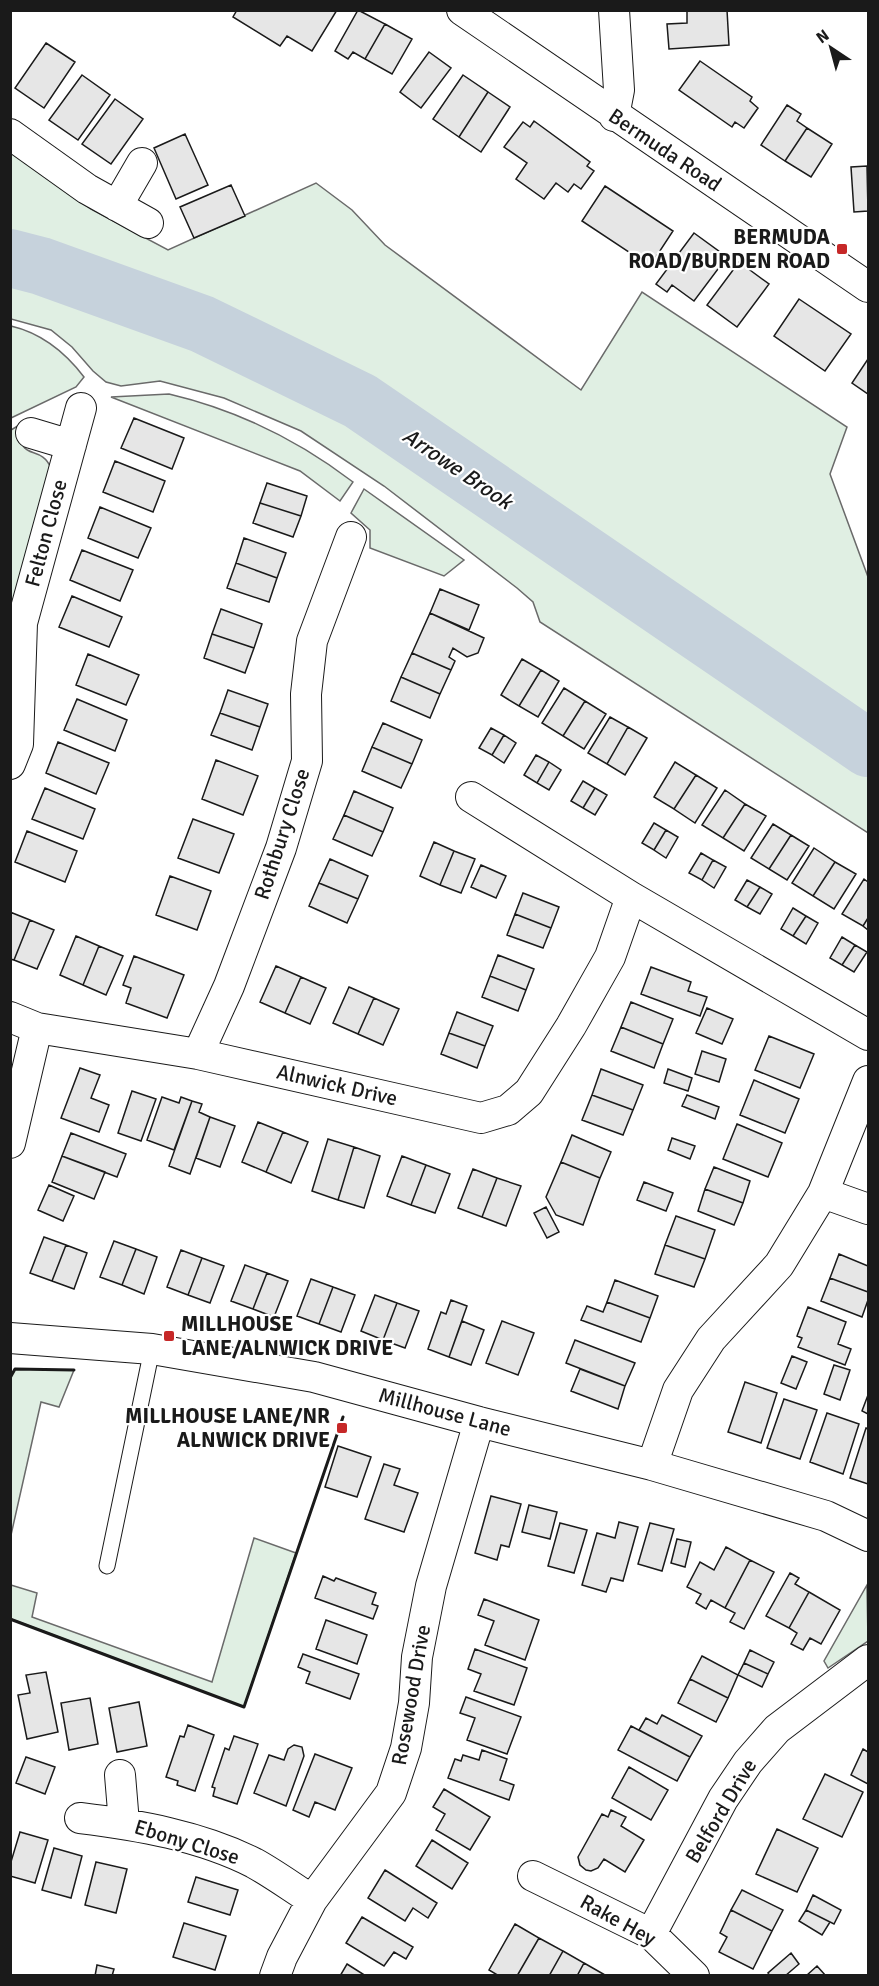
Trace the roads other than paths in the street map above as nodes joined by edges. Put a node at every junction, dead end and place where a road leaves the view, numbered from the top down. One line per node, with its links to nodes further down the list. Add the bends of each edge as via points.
1 (462, 10): 3 (street, Bermuda Road)
2 (614, 10): 3 (street, via 619,90)
3 (614, 116): 8 (street, Bermuda Road)
4 (10, 134): 6 (street)
5 (142, 164): 6 (street)
6 (117, 206): 7 (street)
7 (148, 223)
8 (868, 287)
9 (81, 408): 11 (street, Felton Close)
10 (31, 433): 11 (street)
11 (71, 445): 13 (street, Felton Close, via 22,623 18,744)
12 (351, 537): 18 (street, Rothbury Close, via 312,641 306,694 307,761 273,870 229,986)
13 (10, 764)
14 (471, 797): 15 (street)
15 (631, 897): 17 (street); 18 (street, Alnwick Drive, via 610,957 571,1026 529,1092 508,1110 481,1118)
16 (24, 1022): 18 (street, Alnwick Drive); 20 (street, Alnwick Drive)
17 (868, 1035)
18 (198, 1054)
19 (868, 1081): 21 (street)
20 (10, 1143)
21 (823, 1193): 22 (street); 26 (street, via 779,1264 711,1339 678,1390)
22 (868, 1209)
23 (10, 1338): 24 (street, Millhouse Lane)
24 (152, 1349): 25 (street, Millhouse Lane, via 314,1377); 28 (lane)
25 (478, 1422): 26 (street, Millhouse Lane); 34 (street, Rosewood Drive, via 431,1586 417,1657 406,1749 391,1793)
26 (652, 1465): 27 (street, Millhouse Lane, via 826,1516)
27 (868, 1536)
28 (107, 1566)
29 (868, 1660): 35 (street, Belford Drive, via 777,1729 748,1762 723,1799)
30 (120, 1775): 32 (street, Ebony Close)
31 (80, 1818): 32 (street, Ebony Close)
32 (124, 1823): 34 (street, Ebony Close, via 206,1844 254,1863)
33 (533, 1876): 35 (street, Rake Hey)
34 (312, 1900): 36 (street, Rosewood Drive)
35 (651, 1934): 37 (street, Rake Hey)
36 (275, 1976)
37 (694, 1976)

